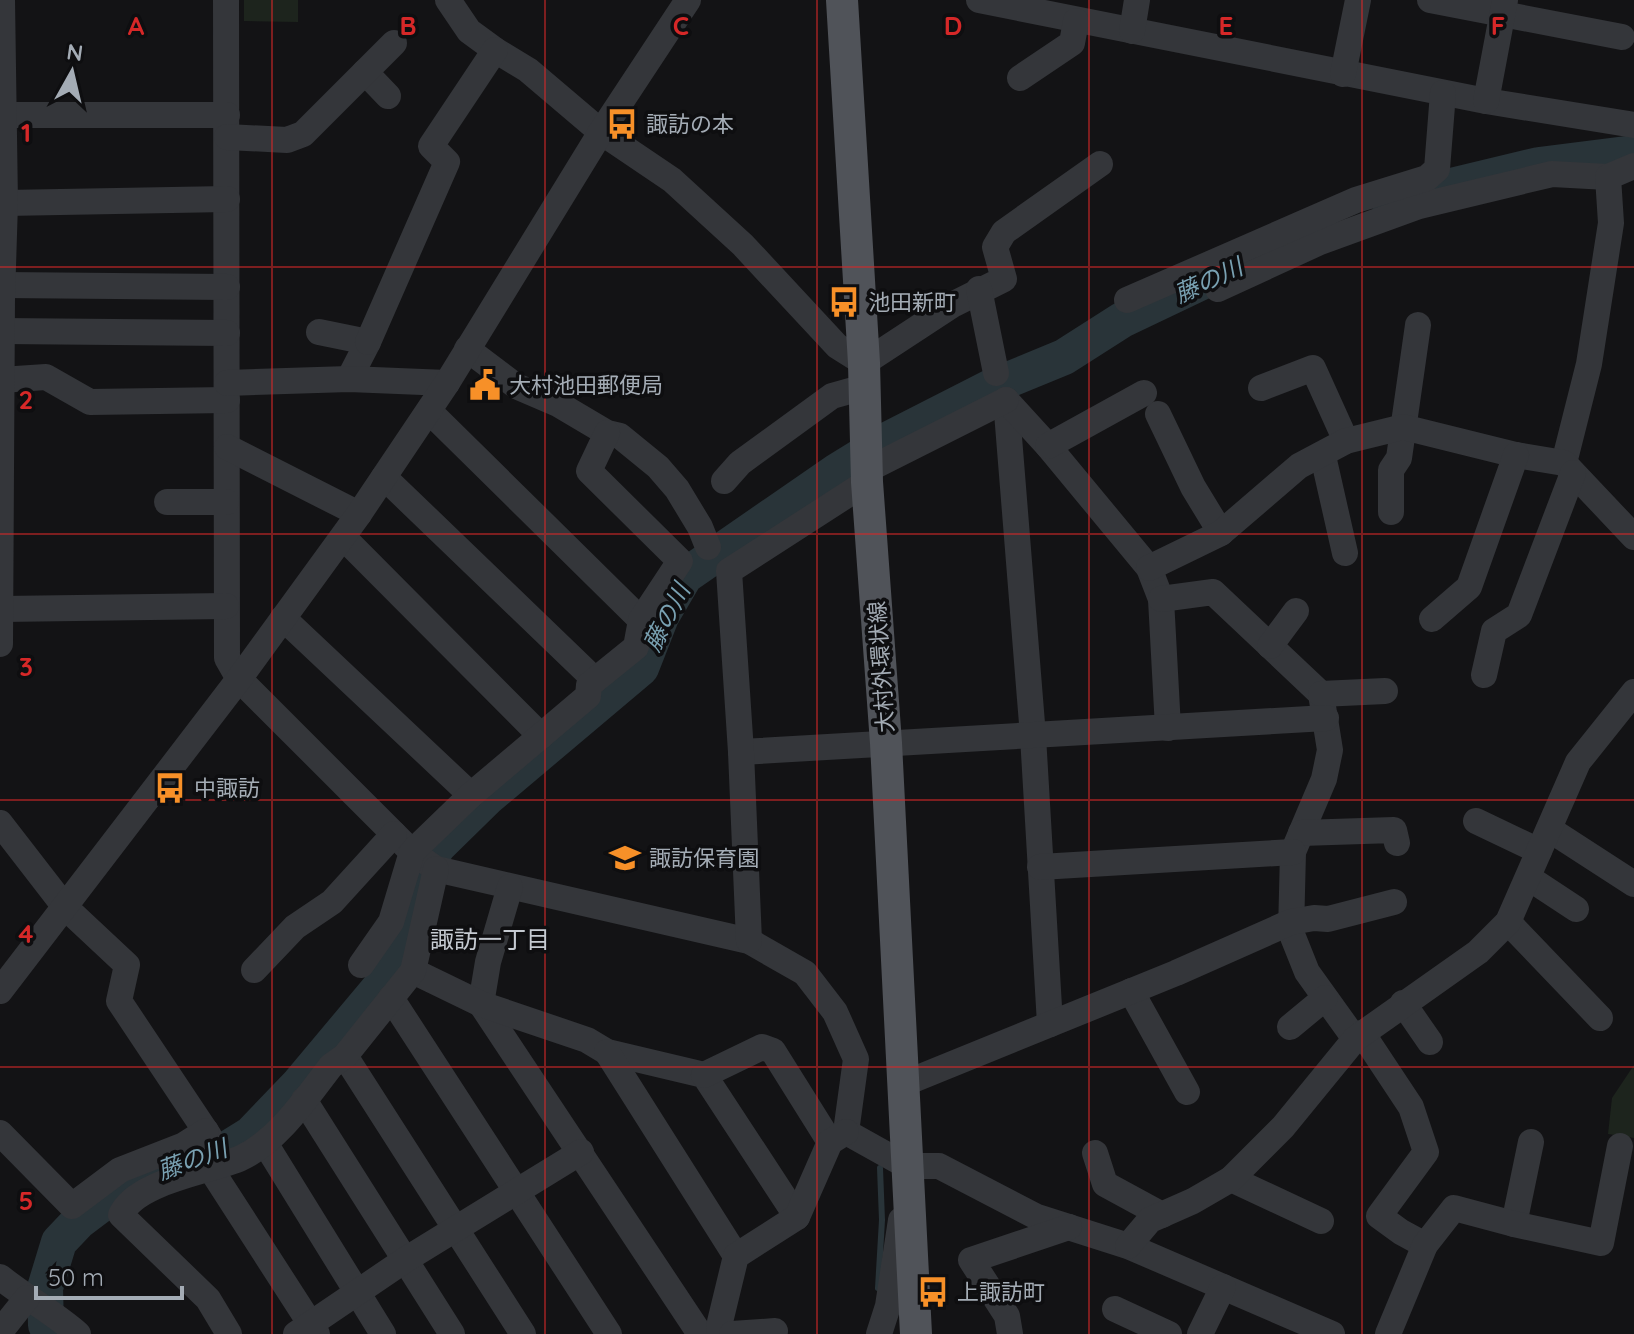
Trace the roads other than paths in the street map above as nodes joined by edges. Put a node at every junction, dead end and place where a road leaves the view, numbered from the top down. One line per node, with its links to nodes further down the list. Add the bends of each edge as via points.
1 (2, 0): 16 (street)
2 (226, 0): 24 (street)
3 (448, 0): 15 (street, via 469,31)
4 (688, 0): 26 (street)
5 (842, 0): 47 (main road, 大村外環状線)
6 (979, 0): 11 (street)
7 (1137, 0): 12 (street)
8 (1430, 0): 10 (street)
9 (1350, 1): 18 (street)
10 (1504, 7): 13 (street); 22 (street)
11 (1076, 21): 12 (street); 19 (street, via 1072,43)
12 (1132, 31): 18 (street)
13 (1622, 37)
14 (394, 43): 17 (street)
15 (495, 50): 26 (street, via 528,70); 41 (street, via 431,146 447,162)
16 (2, 56): 25 (street)
17 (365, 72): 21 (street); 24 (street, via 303,134 287,140)
18 (1343, 74): 20 (street)
19 (1020, 78)
20 (1443, 93): 22 (street); 36 (street, via 1437,169 1427,178 1356,200)
21 (388, 96)
22 (1486, 101): 23 (street)
23 (1634, 125)
24 (227, 126): 25 (street); 30 (street)
25 (3, 131): 31 (street)
26 (601, 132): 42 (street); 47 (street, via 672,180 743,245 837,346)
27 (1100, 164): 33 (street, via 1004,232 995,247 1004,279)
28 (1634, 166): 29 (street)
29 (1608, 177): 34 (street, via 1552,174 1419,206 1320,242); 60 (street, via 1609,239)
30 (227, 199): 31 (street); 32 (street)
31 (3, 214): 35 (street)
32 (227, 287): 35 (street); 39 (street)
33 (979, 289): 43 (street); 47 (street)
34 (1218, 289)
35 (1, 293): 40 (street)
36 (1127, 300)
37 (1418, 325): 52 (street)
38 (319, 332): 41 (street)
39 (227, 333): 40 (street); 49 (street)
40 (1, 337): 45 (street)
41 (368, 342): 44 (street)
42 (467, 349): 46 (street); 53 (street, via 516,386)
43 (996, 373)
44 (349, 379): 46 (street); 49 (street)
45 (1, 380): 49 (street, via 46,377 90,402); 59 (street)
46 (447, 383): 51 (street)
47 (864, 386): 61 (main road, 大村外環状線); 63 (street, via 832,396 740,450)
48 (1261, 388): 54 (street, via 1313,368)
49 (227, 391): 56 (street)
50 (1006, 400): 55 (street); 61 (street); 91 (street)
51 (429, 411): 62 (street); 80 (street)
52 (1403, 427): 54 (street); 57 (street); 66 (street, via 1399,458 1391,470)
53 (607, 433): 72 (street, via 620,436 658,467 677,489); 80 (street, via 589,471 680,561)
54 (1346, 441): 58 (street)
55 (1048, 446): 68 (street, via 1151,404); 74 (street)
56 (227, 447): 65 (street); 67 (street)
57 (1516, 455): 60 (street); 79 (street, via 1469,587)
58 (1323, 456): 68 (street, via 1299,466); 73 (street)
59 (1, 457): 71 (street)
60 (1568, 468): 70 (street); 83 (street, via 1519,615 1494,631)
61 (867, 474): 92 (main road, 大村外環状線); 93 (street, via 729,571)
62 (384, 477): 67 (street); 85 (street)
63 (724, 481)
64 (167, 502): 65 (street)
65 (226, 502): 76 (street)
66 (1391, 512)
67 (359, 514): 69 (street)
68 (1221, 533): 74 (street)
69 (343, 537): 78 (street); 90 (street)
70 (1634, 537)
71 (1, 540): 81 (street)
72 (708, 547)
73 (1345, 553)
74 (1149, 568): 75 (street)
75 (1161, 599): 82 (street, via 1213,592); 89 (street)
76 (226, 606): 81 (street); 84 (street, via 227,658)
77 (1296, 611): 82 (street)
78 (283, 618): 84 (street); 94 (street)
79 (1432, 619)
80 (641, 620): 85 (street, via 636,647)
81 (1, 623)
82 (1270, 646): 88 (street)
83 (1484, 675)
84 (239, 679): 100 (street); 106 (street)
85 (595, 680): 90 (street, via 588,696)
86 (1385, 691): 88 (street)
87 (1634, 692): 97 (street, via 1578,762)
88 (1323, 706): 89 (street); 98 (street, via 1330,750 1324,779)
89 (1168, 728): 91 (street)
90 (541, 736): 94 (street)
91 (1033, 736): 92 (street); 101 (street)
92 (886, 743): 93 (street); 128 (main road, 大村外環状線)
93 (741, 752): 110 (street)
94 (471, 795): 100 (street)
95 (1476, 821): 97 (street)
96 (0, 823): 106 (street)
97 (1544, 840): 102 (street); 103 (street)
98 (1297, 842): 99 (street, via 1394,830); 101 (street); 108 (street)
99 (1397, 843)
100 (418, 855): 104 (street); 111 (street, via 391,922); 112 (street, via 295,927); 113 (street)
101 (1040, 867): 121 (street)
102 (1529, 878): 107 (street); 109 (street)
103 (1634, 884)
104 (510, 887): 110 (street); 119 (street)
105 (1394, 902): 108 (street, via 1328,919)
106 (65, 907): 114 (street); 132 (street, via 127,965 119,1001)
107 (1576, 909)
108 (1291, 922): 115 (street); 117 (street, via 1307,972)
109 (1508, 922): 118 (street, via 1478,952); 120 (street)
110 (749, 941): 133 (street, via 805,973 835,1012 856,1059)
111 (361, 965)
112 (254, 970)
113 (413, 971): 116 (street); 119 (street)
114 (0, 991)
115 (1131, 991): 121 (street); 129 (street)
116 (391, 998): 126 (street); 142 (street)
117 (1325, 998): 122 (street); 123 (street)
118 (1403, 1003): 123 (street); 124 (street)
119 (481, 1004): 125 (street, via 587,1040); 137 (street)
120 (1600, 1018)
121 (1050, 1024): 128 (street)
122 (1290, 1027)
123 (1358, 1036): 141 (street, via 1283,1127); 149 (street, via 1411,1107 1426,1152 1379,1216)
124 (1430, 1042)
125 (607, 1052): 127 (street); 151 (street)
126 (345, 1056): 130 (street); 148 (street)
127 (704, 1075): 133 (street, via 762,1047 773,1051); 144 (street)
128 (903, 1084): 139 (main road, 大村外環状線)
129 (1187, 1092)
130 (304, 1100): 135 (street); 152 (street)
131 (0, 1133): 132 (street, via 72,1206 120,1170)
132 (208, 1133): 140 (street)
133 (838, 1137): 139 (street); 144 (street)
134 (1531, 1142): 146 (street)
135 (265, 1143): 140 (street); 155 (street)
136 (1620, 1146): 146 (street, via 1601,1243)
137 (581, 1152): 142 (street); 168 (street)
138 (1095, 1153): 143 (street, via 1105,1184)
139 (907, 1166): 147 (street, via 939,1166 1037,1217); 171 (street, via 888,1306); 172 (main road, 大村外環状線)
140 (213, 1167): 158 (street); 163 (street, via 156,1187 125,1205 121,1215 208,1299)
141 (1231, 1179): 143 (street); 145 (street)
142 (518, 1191): 148 (street); 167 (street)
143 (1162, 1215): 150 (street, via 1150,1220)
144 (797, 1217): 151 (street)
145 (1321, 1221)
146 (1514, 1224): 149 (street, via 1454,1208)
147 (1069, 1227): 150 (street); 173 (street, via 971,1260 1007,1316)
148 (455, 1228): 152 (street); 166 (street)
149 (1425, 1245): 176 (street)
150 (1128, 1246): 154 (street)
151 (736, 1256): 169 (street)
152 (405, 1260): 155 (street); 165 (street)
153 (0, 1277): 156 (street)
154 (1223, 1287): 174 (street); 175 (street)
155 (357, 1292): 158 (street); 164 (street)
156 (30, 1301): 160 (street); 162 (street)
157 (1115, 1309): 161 (street)
158 (308, 1331)
159 (775, 1331): 170 (street)
160 (0, 1332)
161 (1163, 1333)
162 (78, 1334)
163 (229, 1334)
164 (383, 1334)
165 (452, 1334)
166 (523, 1334)
167 (609, 1334)
168 (700, 1334)
169 (719, 1334)
170 (732, 1334)
171 (879, 1334)
172 (916, 1334)
173 (1010, 1334)
174 (1200, 1334)
175 (1332, 1334)
176 (1388, 1334)

